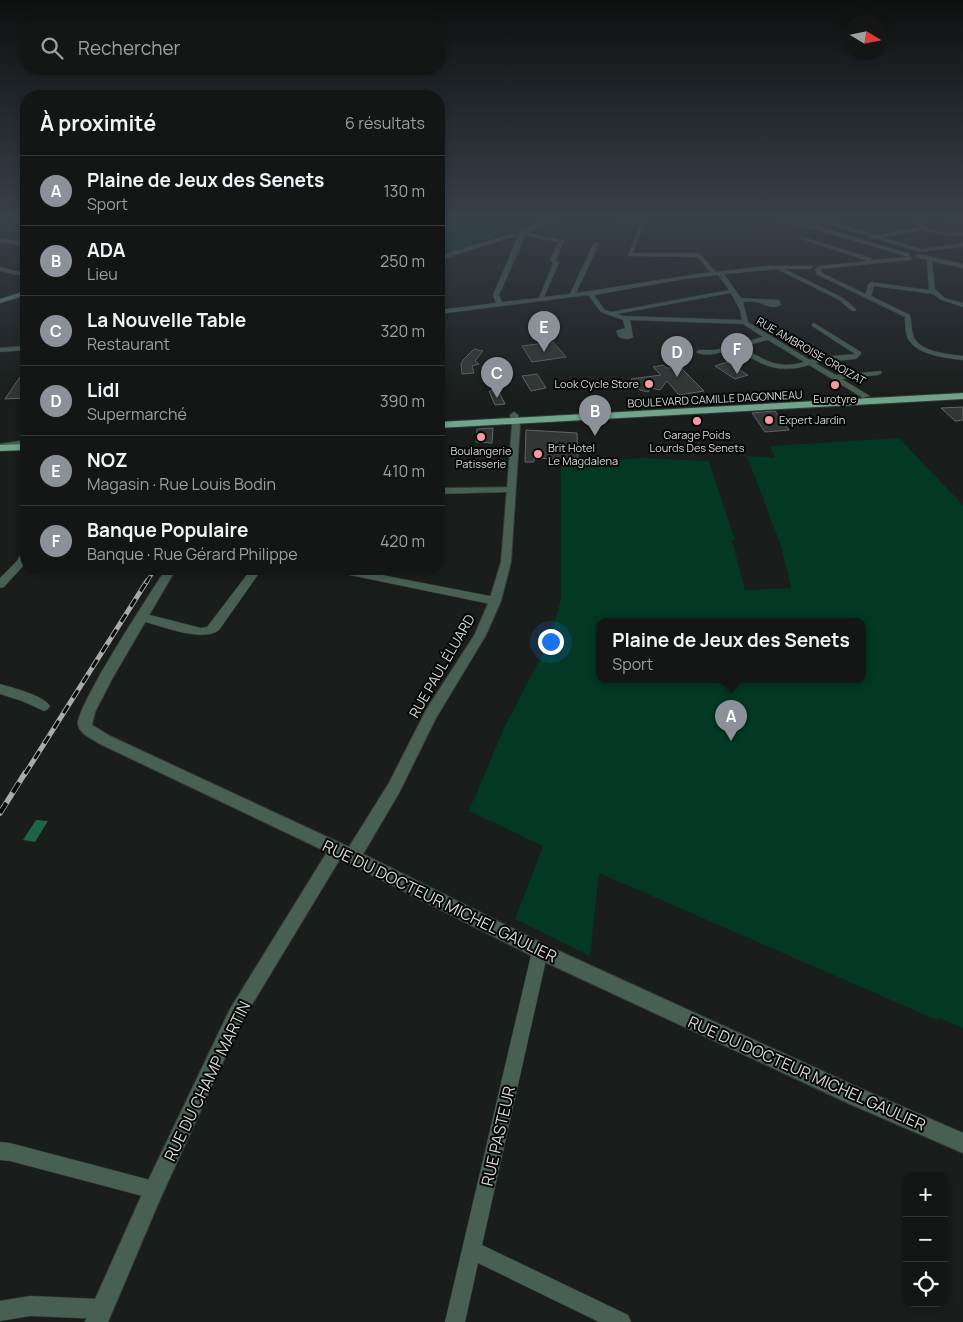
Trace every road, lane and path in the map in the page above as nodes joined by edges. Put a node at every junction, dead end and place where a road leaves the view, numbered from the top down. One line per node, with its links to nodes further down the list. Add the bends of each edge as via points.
1 (509, 277): 10 (street)
2 (550, 277): 16 (street)
3 (581, 277): 14 (street)
4 (694, 277): 12 (street)
5 (719, 277): 9 (street, RUE AMBROISE CROIZAT)
6 (796, 277): 23 (street, via 841,299)
7 (826, 277): 15 (street)
8 (930, 277): 11 (street)
9 (732, 291): 17 (street, RUE AMBROISE CROIZAT); 25 (street)
10 (504, 292): 20 (street); 21 (street, via 496,295)
11 (933, 292): 15 (street, via 871,284); 22 (street)
12 (590, 294): 14 (street); 25 (street)
13 (20, 295): 19 (main road)
14 (572, 296): 16 (street)
15 (868, 296): 35 (street, via 908,316 912,341 942,355)
16 (542, 299): 20 (street)
17 (739, 300): 18 (street); 27 (street, RUE AMBROISE CROIZAT, via 746,315)
18 (760, 301)
19 (0, 302)
20 (517, 303): 21 (street)
21 (500, 305): 24 (street)
22 (963, 305)
23 (854, 310)
24 (445, 311)
25 (608, 314): 26 (street)
26 (626, 319): 27 (street); 29 (street)
27 (745, 322): 30 (street, RUE AMBROISE CROIZAT)
28 (814, 325): 36 (street, via 859,353 856,357)
29 (628, 329)
30 (769, 338): 31 (street); 36 (street, RUE AMBROISE CROIZAT)
31 (735, 347): 34 (street); 36 (street, via 774,367)
32 (20, 348): 33 (street)
33 (0, 350)
34 (698, 352)
35 (963, 358)
36 (810, 362): 38 (street, RUE AMBROISE CROIZAT)
37 (878, 373): 38 (street)
38 (837, 377): 40 (street, RUE AMBROISE CROIZAT)
39 (963, 390): 40 (main road, BOULEVARD CAMILLE DAGONNEAU)
40 (866, 396): 42 (main road, BOULEVARD CAMILLE DAGONNEAU)
41 (963, 396): 42 (main road, BOULEVARD CAMILLE DAGONNEAU)
42 (515, 418): 43 (main road, BOULEVARD CAMILLE DAGONNEAU); 44 (main road, BOULEVARD CAMILLE DAGONNEAU); 47 (street, RUE PAUL ÉLUARD)
43 (445, 419)
44 (445, 424)
45 (20, 445): 46 (main road)
46 (0, 446)
47 (511, 490): 48 (street); 54 (street, RUE PAUL ÉLUARD, via 506,562)
48 (445, 491)
49 (20, 564): 53 (street)
50 (167, 575): 55 (street, RUE DU DOCTEUR MICHEL GAULIER)
51 (252, 575): 55 (street, via 210,631 201,632)
52 (365, 575): 54 (street)
53 (0, 584)
54 (495, 601): 58 (street, RUE PAUL ÉLUARD, via 480,635 431,714 394,788)
55 (142, 617): 58 (street, RUE DU DOCTEUR MICHEL GAULIER, via 88,712 87,729)
56 (0, 690): 57 (street)
57 (44, 706)
58 (345, 854): 59 (street, RUE DU DOCTEUR MICHEL GAULIER); 62 (street, RUE DU CHAMP MARTIN, via 330,860 236,1015)
59 (540, 951): 60 (street, RUE DU DOCTEUR MICHEL GAULIER); 63 (street, RUE PASTEUR)
60 (963, 1143)
61 (0, 1151): 62 (street)
62 (154, 1190): 65 (street, RUE DU CHAMP MARTIN)
63 (472, 1250): 66 (street, RUE PASTEUR); 67 (street)
64 (0, 1311): 65 (street, via 30,1306)
65 (99, 1316)
66 (455, 1322)
67 (622, 1322)

